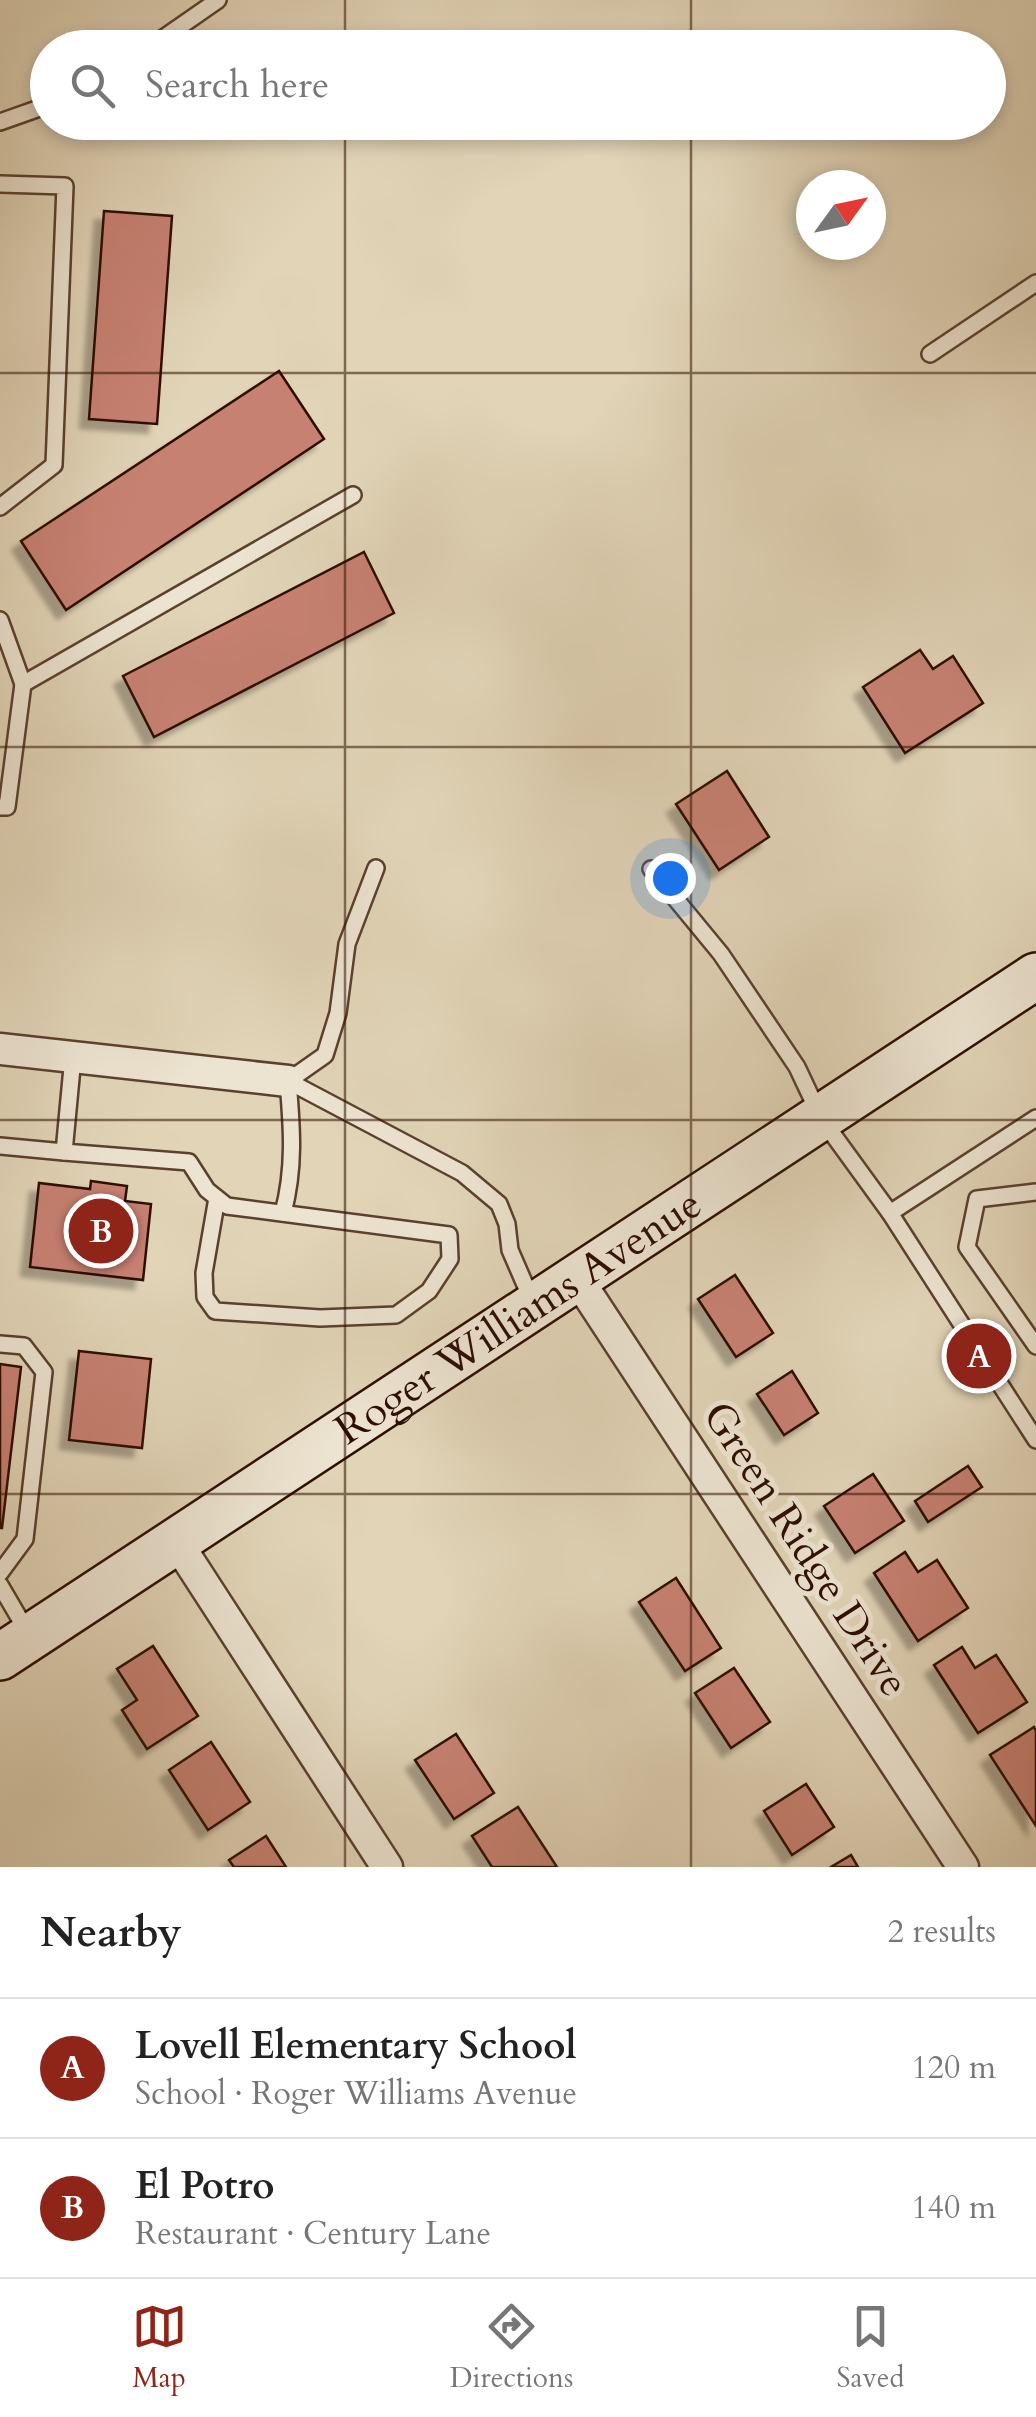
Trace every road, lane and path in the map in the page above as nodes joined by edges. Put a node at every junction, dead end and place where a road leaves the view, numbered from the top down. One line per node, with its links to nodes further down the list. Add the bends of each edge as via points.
1 (218, 0): 2 (lane)
2 (175, 30)
3 (30, 111): 4 (lane)
4 (0, 122)
5 (0, 184): 9 (lane, via 65,186 54,465)
6 (1036, 283): 7 (lane)
7 (930, 354)
8 (353, 495): 11 (lane)
9 (0, 507)
10 (0, 620): 11 (lane)
11 (22, 684): 12 (lane, via 7,807)
12 (0, 808)
13 (376, 868): 18 (lane, via 348,944 325,1055)
14 (651, 869): 19 (lane, via 721,954 796,1067)
15 (1036, 976): 19 (street, Roger Williams Avenue)
16 (0, 1048): 17 (street)
17 (73, 1057): 18 (street); 22 (lane)
18 (288, 1081): 25 (lane, via 294,1149); 28 (lane, via 462,1173 500,1204)
19 (821, 1118): 26 (lane); 27 (street, Roger Williams Avenue)
20 (1036, 1118): 26 (lane)
21 (0, 1146): 22 (lane)
22 (64, 1152): 24 (lane, via 189,1162)
23 (1036, 1192): 30 (lane, via 977,1198 968,1246)
24 (217, 1198): 25 (lane, via 227,1206); 25 (lane, via 204,1274 205,1297 214,1311 320,1318 396,1314 429,1291 450,1259 448,1235)
25 (283, 1213)
26 (890, 1214): 31 (lane)
27 (578, 1278): 28 (street, Roger Williams Avenue); 37 (street, Green Ridge Drive)
28 (534, 1307): 32 (street, Roger Williams Avenue)
29 (0, 1344): 33 (lane, via 24,1346 44,1372 25,1538)
30 (1036, 1346)
31 (1036, 1440)
32 (176, 1541): 35 (street, Roger Williams Avenue); 36 (street)
33 (0, 1574)
34 (0, 1585): 35 (lane)
35 (15, 1647)
36 (387, 1867)
37 (964, 1867)

